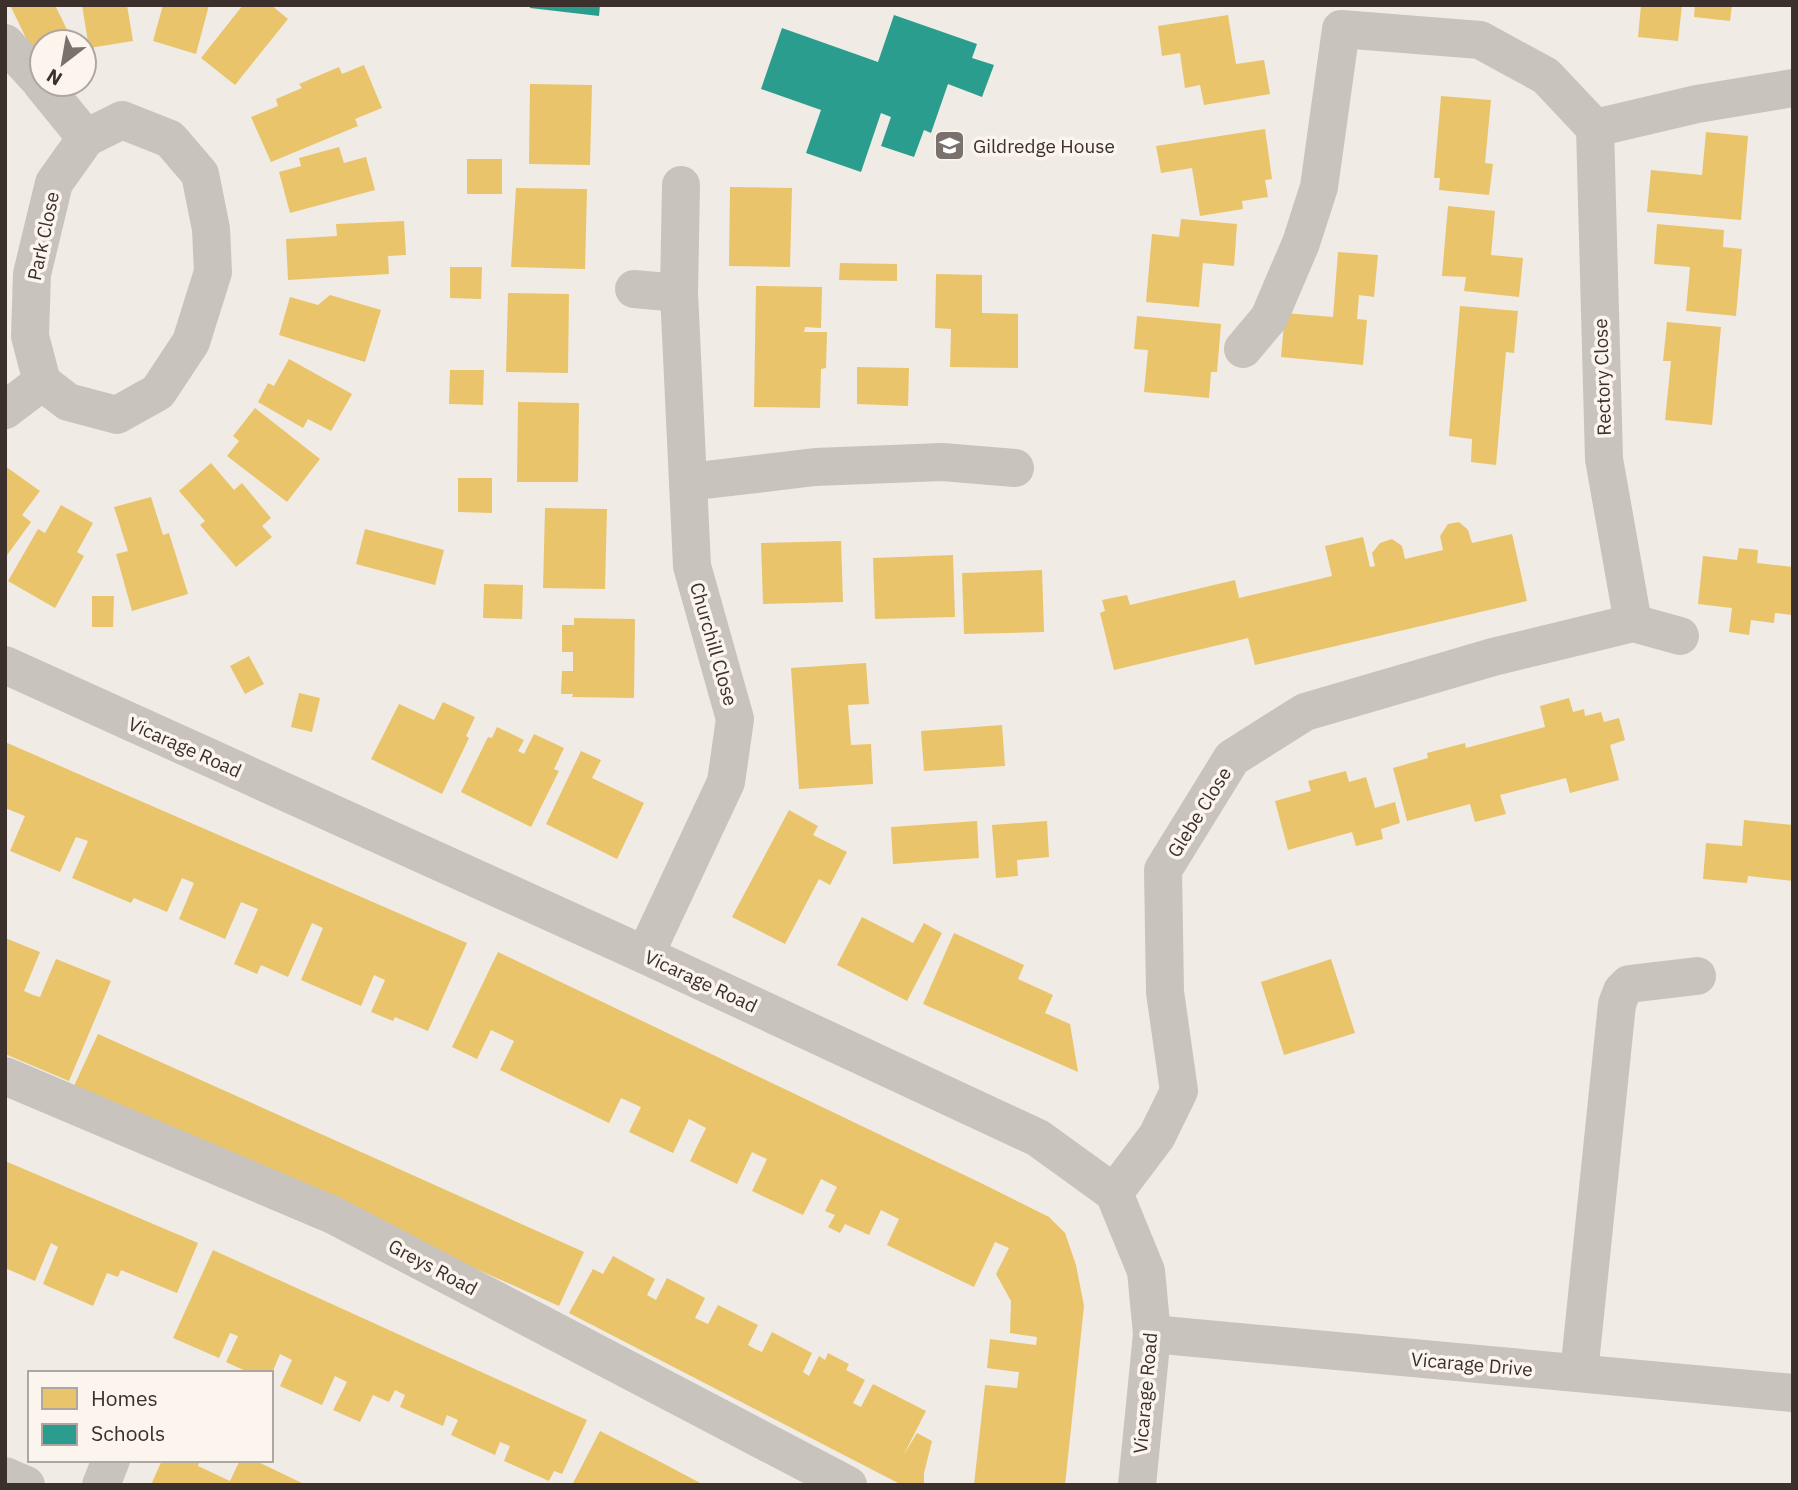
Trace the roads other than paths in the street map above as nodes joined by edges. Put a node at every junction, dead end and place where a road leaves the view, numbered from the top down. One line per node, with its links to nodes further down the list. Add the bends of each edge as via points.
1 (5, 43): 2 (street)
2 (28, 68)
3 (1793, 88): 5 (street)
4 (53, 98): 6 (street)
5 (1595, 128): 10 (street, via 1546,76 1480,40 1341,29 1319,187 1269,318); 15 (street, Rectory Close, via 1604,459)
6 (86, 138): 11 (street, Park Close, via 54,183 32,274 30,336); 11 (street, Park Close, via 122,120 170,139 200,174 211,229 213,272 191,342 158,392 117,415 68,402)
7 (681, 185): 9 (street, Churchill Close)
8 (634, 289): 9 (street)
9 (679, 293): 14 (street, Churchill Close)
10 (1242, 349)
11 (42, 382): 12 (street)
12 (5, 410)
13 (1015, 468): 14 (street, via 942,462 815,467)
14 (688, 482): 18 (street, Churchill Close, via 692,566 735,719 726,782)
15 (1633, 623): 16 (street, Glebe Close); 21 (street, Glebe Close, via 1493,657 1305,712 1232,758 1163,870 1165,992 1179,1091 1157,1136)
16 (1679, 636)
17 (5, 665): 18 (street, Vicarage Road)
18 (645, 955): 21 (street, Vicarage Road, via 1038,1138)
19 (1697, 976): 23 (street, via 1629,984 1617,1004)
20 (5, 1076): 29 (street, Greys Road, via 333,1215)
21 (1114, 1193): 22 (street, Vicarage Road, via 1146,1271)
22 (1152, 1334): 23 (street, Vicarage Drive); 30 (street, Vicarage Road)
23 (1579, 1373): 24 (street, Vicarage Drive)
24 (1793, 1392)
25 (110, 1462): 28 (street)
26 (5, 1476): 27 (street)
27 (26, 1485)
28 (101, 1485)
29 (848, 1485)
30 (1137, 1485)

